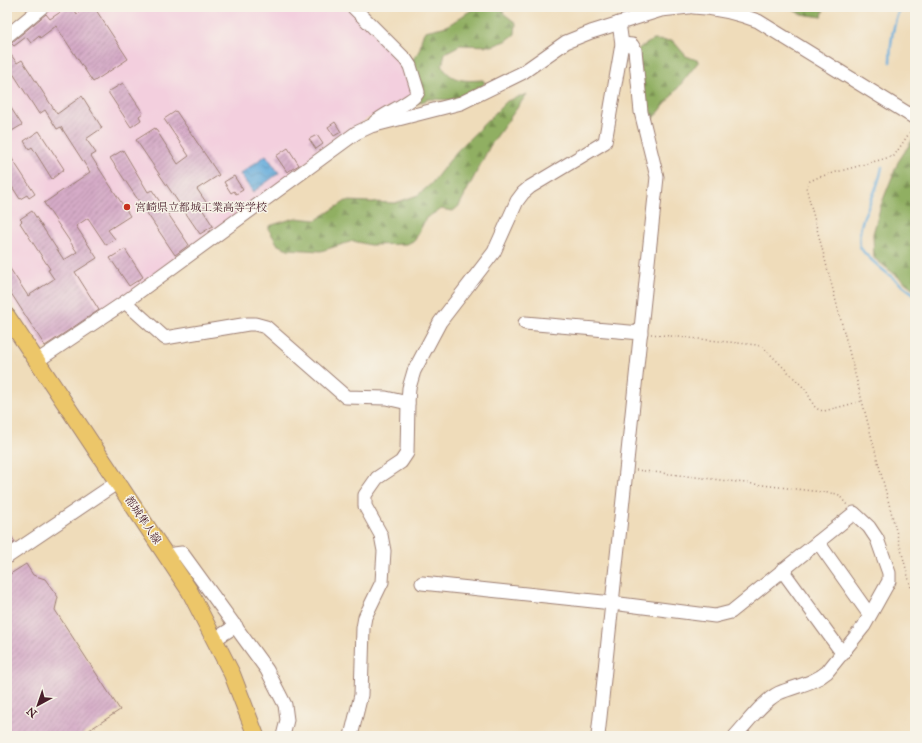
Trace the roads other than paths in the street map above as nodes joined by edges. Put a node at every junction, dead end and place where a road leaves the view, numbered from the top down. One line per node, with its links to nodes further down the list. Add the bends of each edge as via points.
1 (42, 7): 6 (street)
2 (353, 7): 9 (street, via 406,60 418,92 413,99 384,114)
3 (689, 7): 5 (street, via 661,10)
4 (693, 7): 8 (street, via 712,8 758,20)
5 (619, 23): 7 (street); 9 (street, via 566,42 522,73 461,103)
6 (7, 36)
7 (622, 44): 13 (street, via 632,45 635,50 641,112 658,177); 15 (street, via 605,142 530,187 517,201 494,252 448,310 432,336 414,371)
8 (915, 118)
9 (371, 126): 10 (street, via 345,139)
10 (124, 302): 14 (street); 15 (street, via 165,338 248,324 266,327 346,397 386,398)
11 (7, 316): 14 (main road, 都城隼人線)
12 (525, 323): 13 (street)
13 (640, 333): 22 (street)
14 (37, 361): 16 (main road, 都城隼人線)
15 (408, 403): 29 (street, via 407,453 401,462 377,478 365,495 365,506 381,535 384,551 382,582 365,617 363,628 361,694)
16 (118, 482): 18 (main road, 都城隼人線); 19 (street)
17 (818, 542): 20 (street); 23 (street); 23 (street, via 854,513 877,539 889,573 889,581)
18 (166, 555): 24 (street, via 182,553); 25 (main road, 都城隼人線, via 189,590)
19 (7, 556)
20 (782, 570): 22 (street, via 730,612 715,616); 26 (street)
21 (422, 583): 22 (street)
22 (612, 603): 30 (street)
23 (869, 614): 26 (street, via 864,626)
24 (236, 626): 25 (street); 28 (street, via 267,670 285,705 287,720)
25 (215, 639): 27 (main road, 都城隼人線)
26 (843, 654): 31 (street, via 822,677 773,696)
27 (256, 736)
28 (283, 736)
29 (351, 736)
30 (598, 736)
31 (735, 736)

